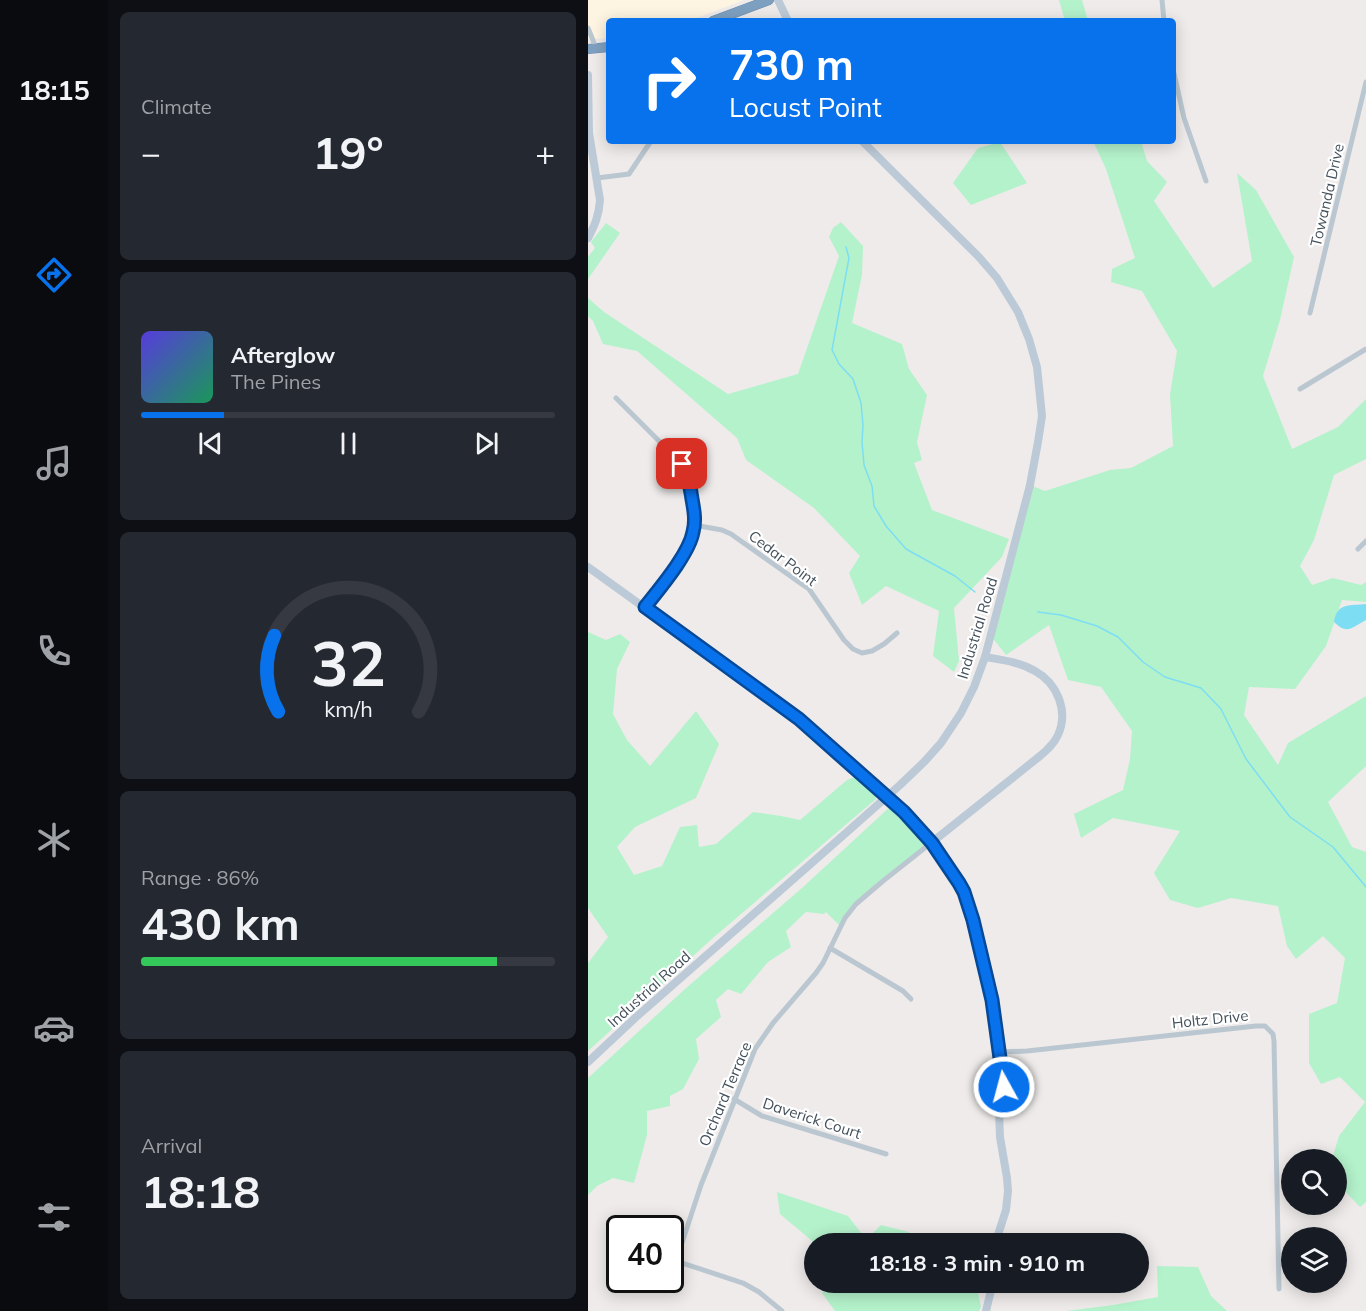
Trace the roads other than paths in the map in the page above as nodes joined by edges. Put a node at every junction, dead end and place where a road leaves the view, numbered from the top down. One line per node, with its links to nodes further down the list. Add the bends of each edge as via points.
1 (769, 0): 4 (highway)
2 (778, 0): 5 (street)
3 (1162, 0): 6 (street)
4 (721, 18)
5 (787, 18)
6 (1164, 18)
7 (588, 28): 8 (street)
8 (592, 48)
9 (588, 75): 14 (street, via 589,133)
10 (1176, 82): 15 (street)
11 (1366, 82): 17 (street, Towanda Drive)
12 (649, 144): 14 (street, via 629,174)
13 (865, 144): 27 (street, Industrial Road, via 997,278 1018,312 1037,367 1042,416 1038,442)
14 (597, 178): 16 (street, via 600,210)
15 (1206, 181)
16 (588, 238)
17 (1310, 313)
18 (1366, 349): 19 (street)
19 (1300, 389)
20 (616, 398): 21 (street, via 686,470)
21 (694, 525): 25 (street, via 689,546); 26 (street, Cedar Point, via 731,534 803,585 853,649 862,653 872,651)
22 (1366, 541): 23 (street)
23 (1358, 549)
24 (590, 572): 25 (street)
25 (645, 607): 28 (street, bridge, via 799,719 904,812)
26 (897, 633)
27 (985, 657): 28 (street, via 1021,665 1046,678 1061,706 1059,733 1040,756); 32 (street, Industrial Road, via 961,714 925,761)
28 (932, 843): 29 (street, Orchard Terrace, via 856,904); 31 (street, via 959,883 970,911 987,976)
29 (830, 948): 30 (street); 33 (street, Orchard Terrace, via 816,973 755,1049)
30 (910, 999)
31 (1000, 1052): 36 (street, via 1004,1082 999,1137 1008,1203); 38 (street, Holtz Drive, via 1265,1026 1274,1041)
32 (588, 1062)
33 (734, 1099): 34 (street, Daverick Court, via 762,1116); 35 (street, Orchard Terrace)
34 (886, 1154)
35 (684, 1231)
36 (998, 1233)
37 (684, 1264): 40 (street, Orchard Terrace, via 743,1283)
38 (1279, 1288)
39 (990, 1293): 41 (street)
40 (782, 1311)
41 (986, 1311)

